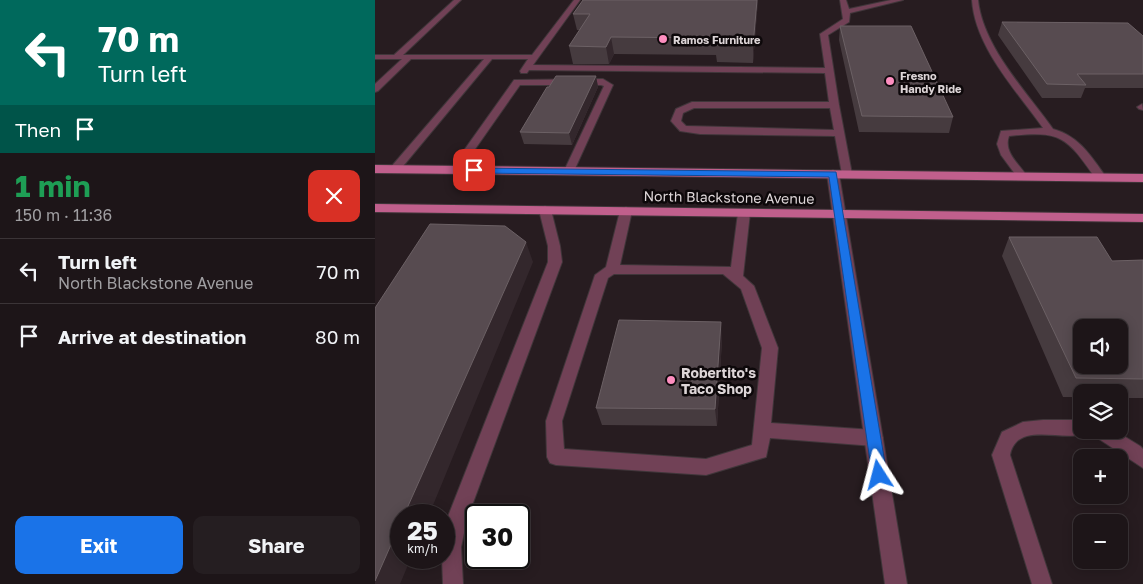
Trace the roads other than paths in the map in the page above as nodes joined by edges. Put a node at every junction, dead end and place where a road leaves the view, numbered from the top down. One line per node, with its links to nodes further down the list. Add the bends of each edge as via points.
1 (458, 0): 8 (lane)
2 (577, 0): 11 (lane)
3 (843, 0): 6 (lane)
4 (900, 0): 6 (lane)
5 (975, 0): 17 (lane, via 989,46)
6 (846, 12): 13 (lane, via 846,20 824,34)
7 (375, 56): 8 (lane)
8 (396, 56): 9 (lane)
9 (409, 57): 10 (lane); 15 (lane)
10 (490, 57): 11 (lane); 20 (lane)
11 (535, 57): 12 (lane)
12 (528, 67): 13 (lane); 14 (lane)
13 (829, 71): 16 (lane)
14 (517, 82): 21 (lane); 22 (lane, via 609,84)
15 (375, 89)
16 (834, 105): 18 (lane); 18 (lane, via 692,105 679,111 676,122 683,130)
17 (1051, 131): 24 (lane, via 1005,133 1001,139 1001,146); 25 (lane, via 1063,134 1079,146)
18 (840, 133): 23 (lane)
19 (375, 169): 20 (main road, North Blackstone Avenue)
20 (395, 169): 21 (main road, North Blackstone Avenue)
21 (455, 170): 22 (main road, North Blackstone Avenue)
22 (569, 171): 23 (main road, North Blackstone Avenue)
23 (840, 174): 24 (main road, North Blackstone Avenue); 31 (street)
24 (1022, 176): 25 (main road, North Blackstone Avenue)
25 (1100, 178): 26 (main road, North Blackstone Avenue)
26 (1143, 178)
27 (375, 208): 28 (main road, North Blackstone Avenue)
28 (545, 210): 29 (main road, North Blackstone Avenue); 40 (lane, via 555,262 457,519 451,546)
29 (626, 211): 30 (main road, North Blackstone Avenue); 33 (lane)
30 (744, 213): 31 (main road, North Blackstone Avenue); 34 (lane)
31 (839, 214): 32 (main road, North Blackstone Avenue); 37 (street)
32 (1143, 218)
33 (612, 269): 34 (lane, via 726,270); 36 (lane, via 602,275 554,421 556,457 706,467 760,451)
34 (736, 278): 36 (lane, via 747,286 770,348)
35 (1073, 427): 42 (lane, via 1024,429 1009,436 1001,455)
36 (762, 430): 37 (lane)
37 (874, 438): 41 (street)
38 (1113, 439): 39 (lane)
39 (1143, 460)
40 (453, 584)
41 (896, 584)
42 (1042, 584)

